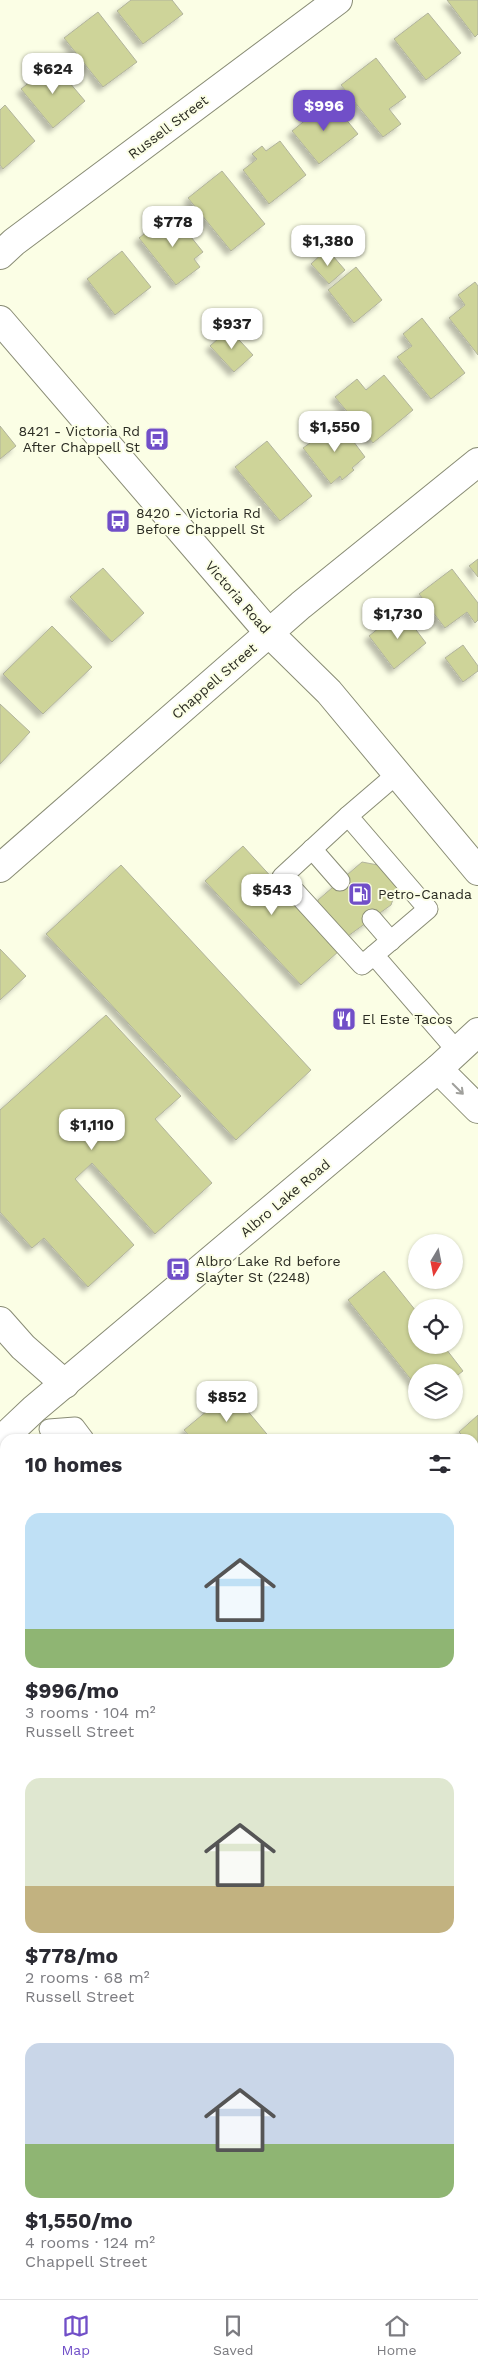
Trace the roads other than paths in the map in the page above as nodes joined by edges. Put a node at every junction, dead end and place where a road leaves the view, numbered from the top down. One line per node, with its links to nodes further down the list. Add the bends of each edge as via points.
1 (338, 0): 2 (street, Russell Street)
2 (0, 255)
3 (0, 320): 5 (street, Victoria Road)
4 (478, 462): 5 (street, Chappell Street)
5 (269, 633): 6 (street, Victoria Road, via 329,692); 9 (street, Chappell Street)
6 (397, 774): 7 (lane); 10 (street, Victoria Road)
7 (348, 816): 8 (lane); 13 (lane, via 428,909)
8 (312, 849): 11 (lane); 14 (lane, via 282,877 362,966)
9 (0, 868)
10 (478, 871)
11 (340, 881)
12 (372, 918): 13 (lane)
13 (391, 940): 14 (lane)
14 (374, 955): 16 (lane)
15 (478, 1032): 16 (street, Albro Lake Road)
16 (448, 1060): 17 (street, one-way to 17); 19 (street, Albro Lake Road)
17 (478, 1109)
18 (0, 1320): 19 (street, via 23,1347)
19 (65, 1384): 20 (street, Albro Lake Road)
20 (43, 1425): 21 (street, Albro Lake Road); 22 (lane, via 75,1427)
21 (19, 1434)
22 (80, 1434)

